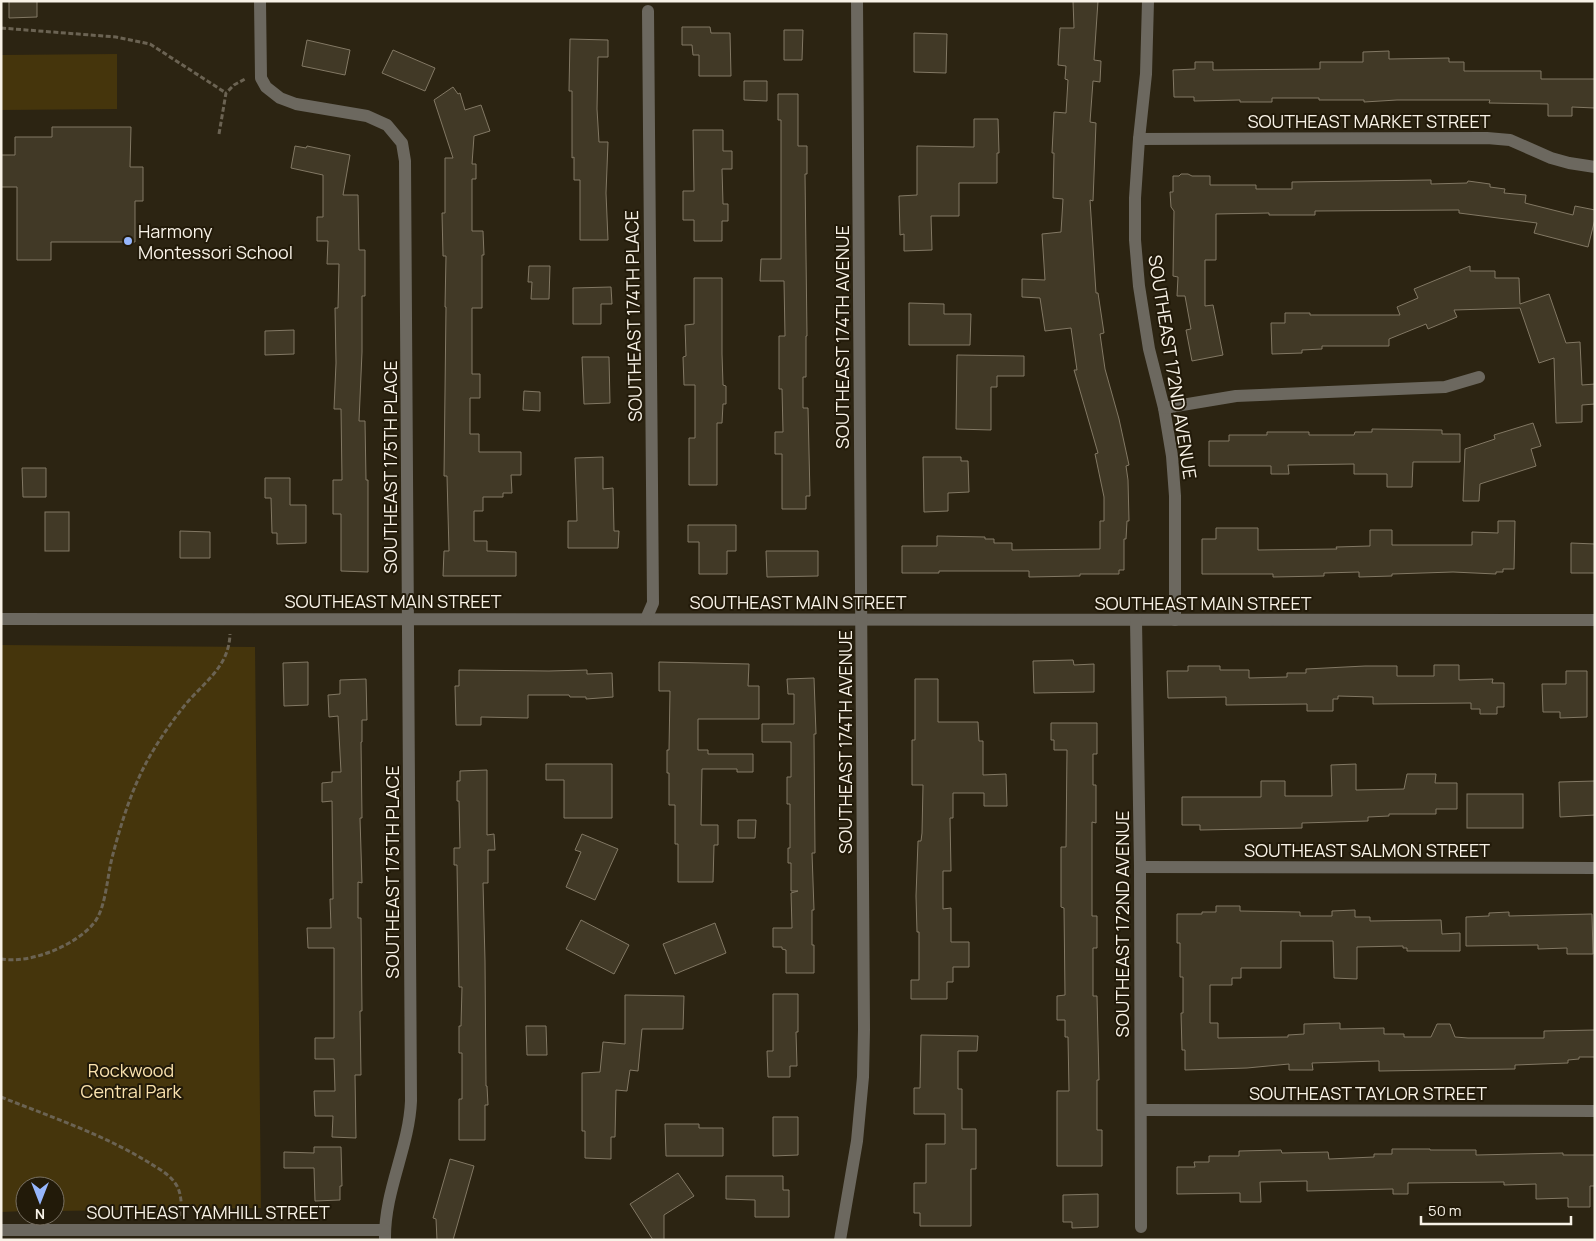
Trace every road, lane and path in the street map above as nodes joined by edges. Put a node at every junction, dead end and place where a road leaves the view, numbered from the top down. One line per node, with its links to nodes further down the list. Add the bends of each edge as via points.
1 (260, 1): 6 (street)
2 (856, 1): 17 (street, SOUTHEAST 174TH AVENUE)
3 (1148, 1): 9 (street, SOUTHEAST 172ND AVENUE, via 1146,74)
4 (648, 11): 16 (street, SOUTHEAST 174TH PLACE, via 653,603)
5 (1, 28): 7 (path, via 116,37 150,44)
6 (261, 78): 7 (path, via 245,79); 15 (street, SOUTHEAST 175TH PLACE, via 266,87 280,98 296,104 367,116 387,125 402,142 405,171)
7 (226, 93): 8 (path)
8 (219, 134)
9 (1139, 139): 10 (street, SOUTHEAST MARKET STREET, via 1487,138 1510,140 1551,158); 12 (street, SOUTHEAST 172ND AVENUE, via 1135,240 1139,286 1149,349)
10 (1595, 167)
11 (1479, 377): 12 (street, via 1445,387 1236,396)
12 (1164, 408): 19 (street, SOUTHEAST 172ND AVENUE, via 1175,496)
13 (1, 619): 14 (street, SOUTHEAST MAIN STREET)
14 (230, 619): 15 (street, SOUTHEAST MAIN STREET); 23 (path, via 230,646 221,664 168,728 139,778 127,807 102,907 95,922 84,933 46,954 17,960)
15 (408, 619): 16 (street, SOUTHEAST MAIN STREET); 31 (street, SOUTHEAST 175TH PLACE, via 411,1100 409,1129 394,1177)
16 (646, 619): 17 (street, SOUTHEAST MAIN STREET)
17 (862, 619): 18 (street, SOUTHEAST MAIN STREET); 32 (street, SOUTHEAST 174TH AVENUE, via 863,1077 857,1141)
18 (1136, 620): 19 (street, SOUTHEAST MAIN STREET); 21 (street, SOUTHEAST 172ND AVENUE)
19 (1175, 620): 20 (street, SOUTHEAST MAIN STREET)
20 (1595, 620)
21 (1140, 867): 22 (street, SOUTHEAST SALMON STREET); 25 (street, SOUTHEAST 172ND AVENUE)
22 (1595, 868)
23 (1, 959)
24 (1, 1097): 29 (path, via 96,1135 167,1174 179,1191)
25 (1141, 1110): 26 (street, SOUTHEAST TAYLOR STREET); 27 (street, SOUTHEAST 172ND AVENUE)
26 (1595, 1110)
27 (1141, 1227)
28 (1, 1230): 30 (street, SOUTHEAST YAMHILL STREET)
29 (183, 1230): 30 (street, SOUTHEAST YAMHILL STREET); 31 (street, SOUTHEAST YAMHILL STREET)
30 (93, 1235)
31 (385, 1235)
32 (840, 1240)

